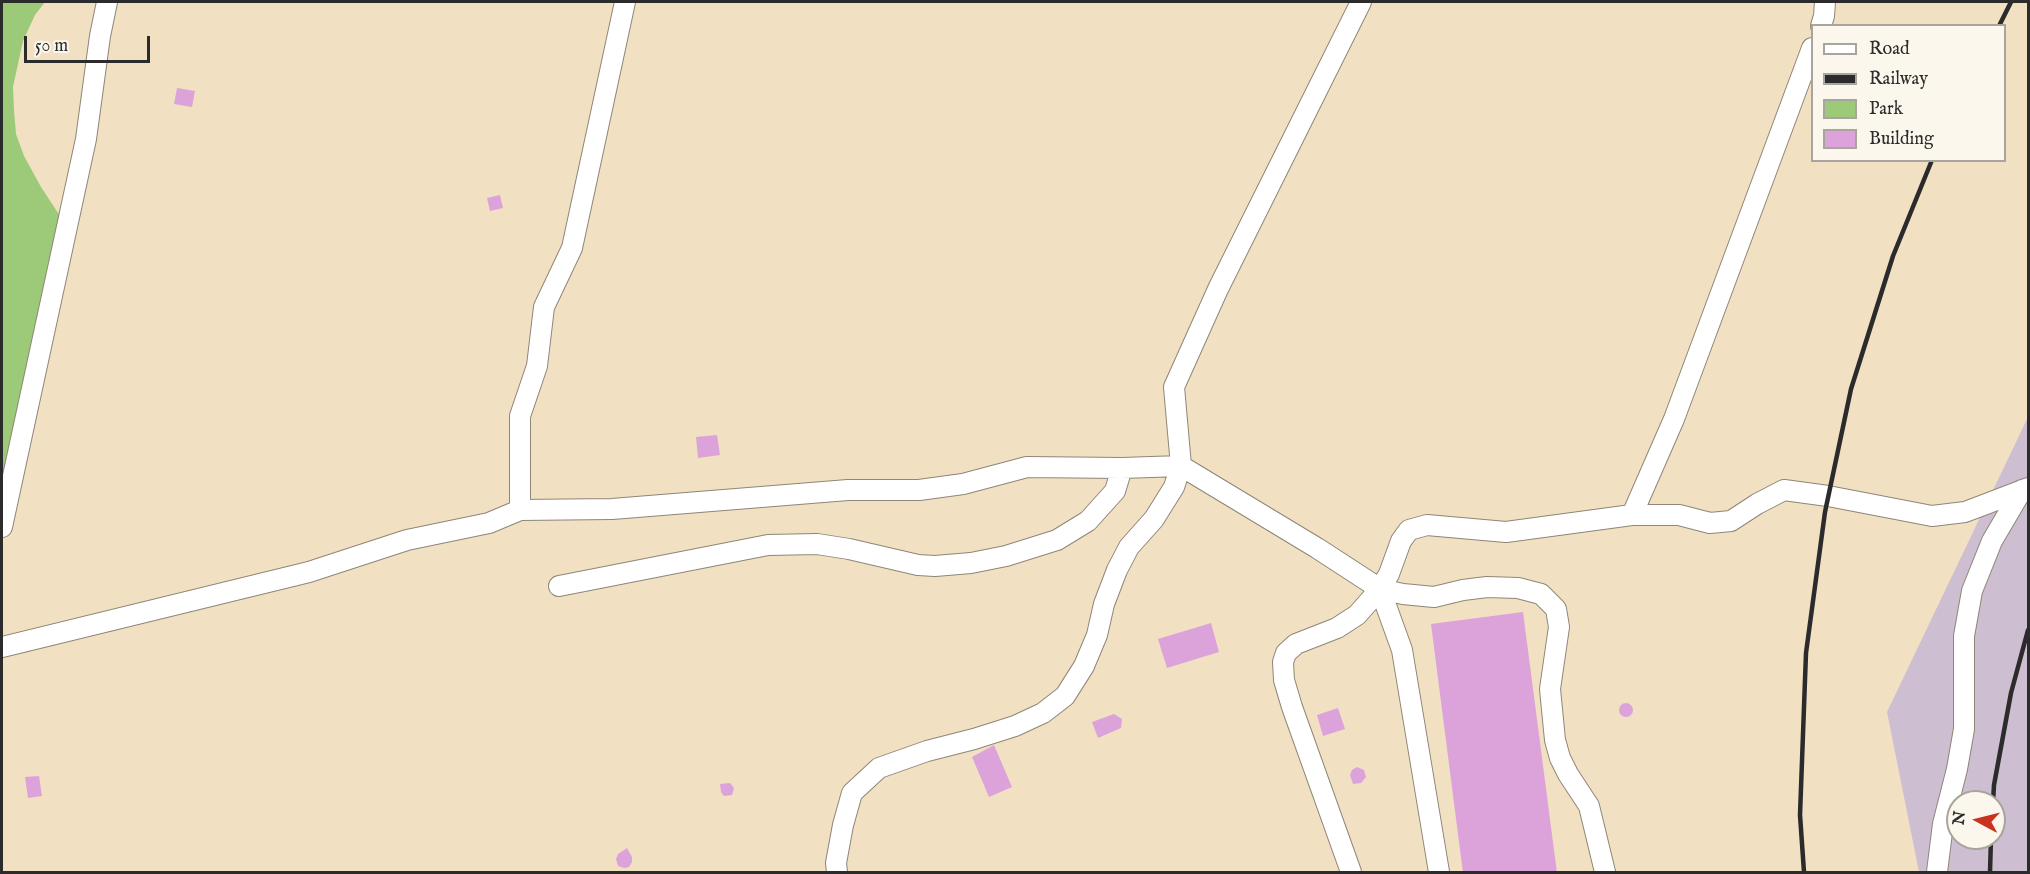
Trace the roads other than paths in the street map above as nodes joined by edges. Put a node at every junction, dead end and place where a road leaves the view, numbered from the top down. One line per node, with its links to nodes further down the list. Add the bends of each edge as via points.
1 (107, 2): 12 (street, via 86,139)
2 (625, 2): 10 (street, via 572,248 544,307 537,366 520,416)
3 (1361, 2): 7 (street, via 1218,289 1174,387)
4 (1825, 2): 5 (street)
5 (1822, 24)
6 (1811, 51): 11 (street, via 1674,419)
7 (1180, 466): 8 (street); 14 (street); 16 (street, via 1174,487 1117,570 1097,635 1065,696 1043,713 1015,726 879,768 852,793)
8 (1122, 468): 10 (street, via 1027,467 963,484 919,490 848,490 612,509); 13 (street, via 1115,491 1088,521 1057,540 1006,556 935,566 817,544 768,545)
9 (2025, 489): 11 (street, via 1965,512 1932,516 1784,490 1731,521 1710,523 1679,515); 20 (street, via 1992,541 1972,591 1964,636 1964,729 1943,824)
10 (520, 510): 15 (street, via 489,523 407,540 309,572)
11 (1632, 515): 14 (street, via 1506,532 1427,525 1409,530)
12 (2, 527)
13 (559, 586)
14 (1380, 589): 17 (street, via 1357,615 1337,628 1296,644 1283,662 1292,706); 18 (street, via 1402,650); 19 (street, via 1434,597 1487,587 1518,588 1541,594 1556,609 1559,627 1550,689 1555,740 1568,774 1589,806)
15 (2, 647)
16 (837, 873)
17 (1351, 873)
18 (1439, 873)
19 (1605, 873)
20 (1937, 873)

